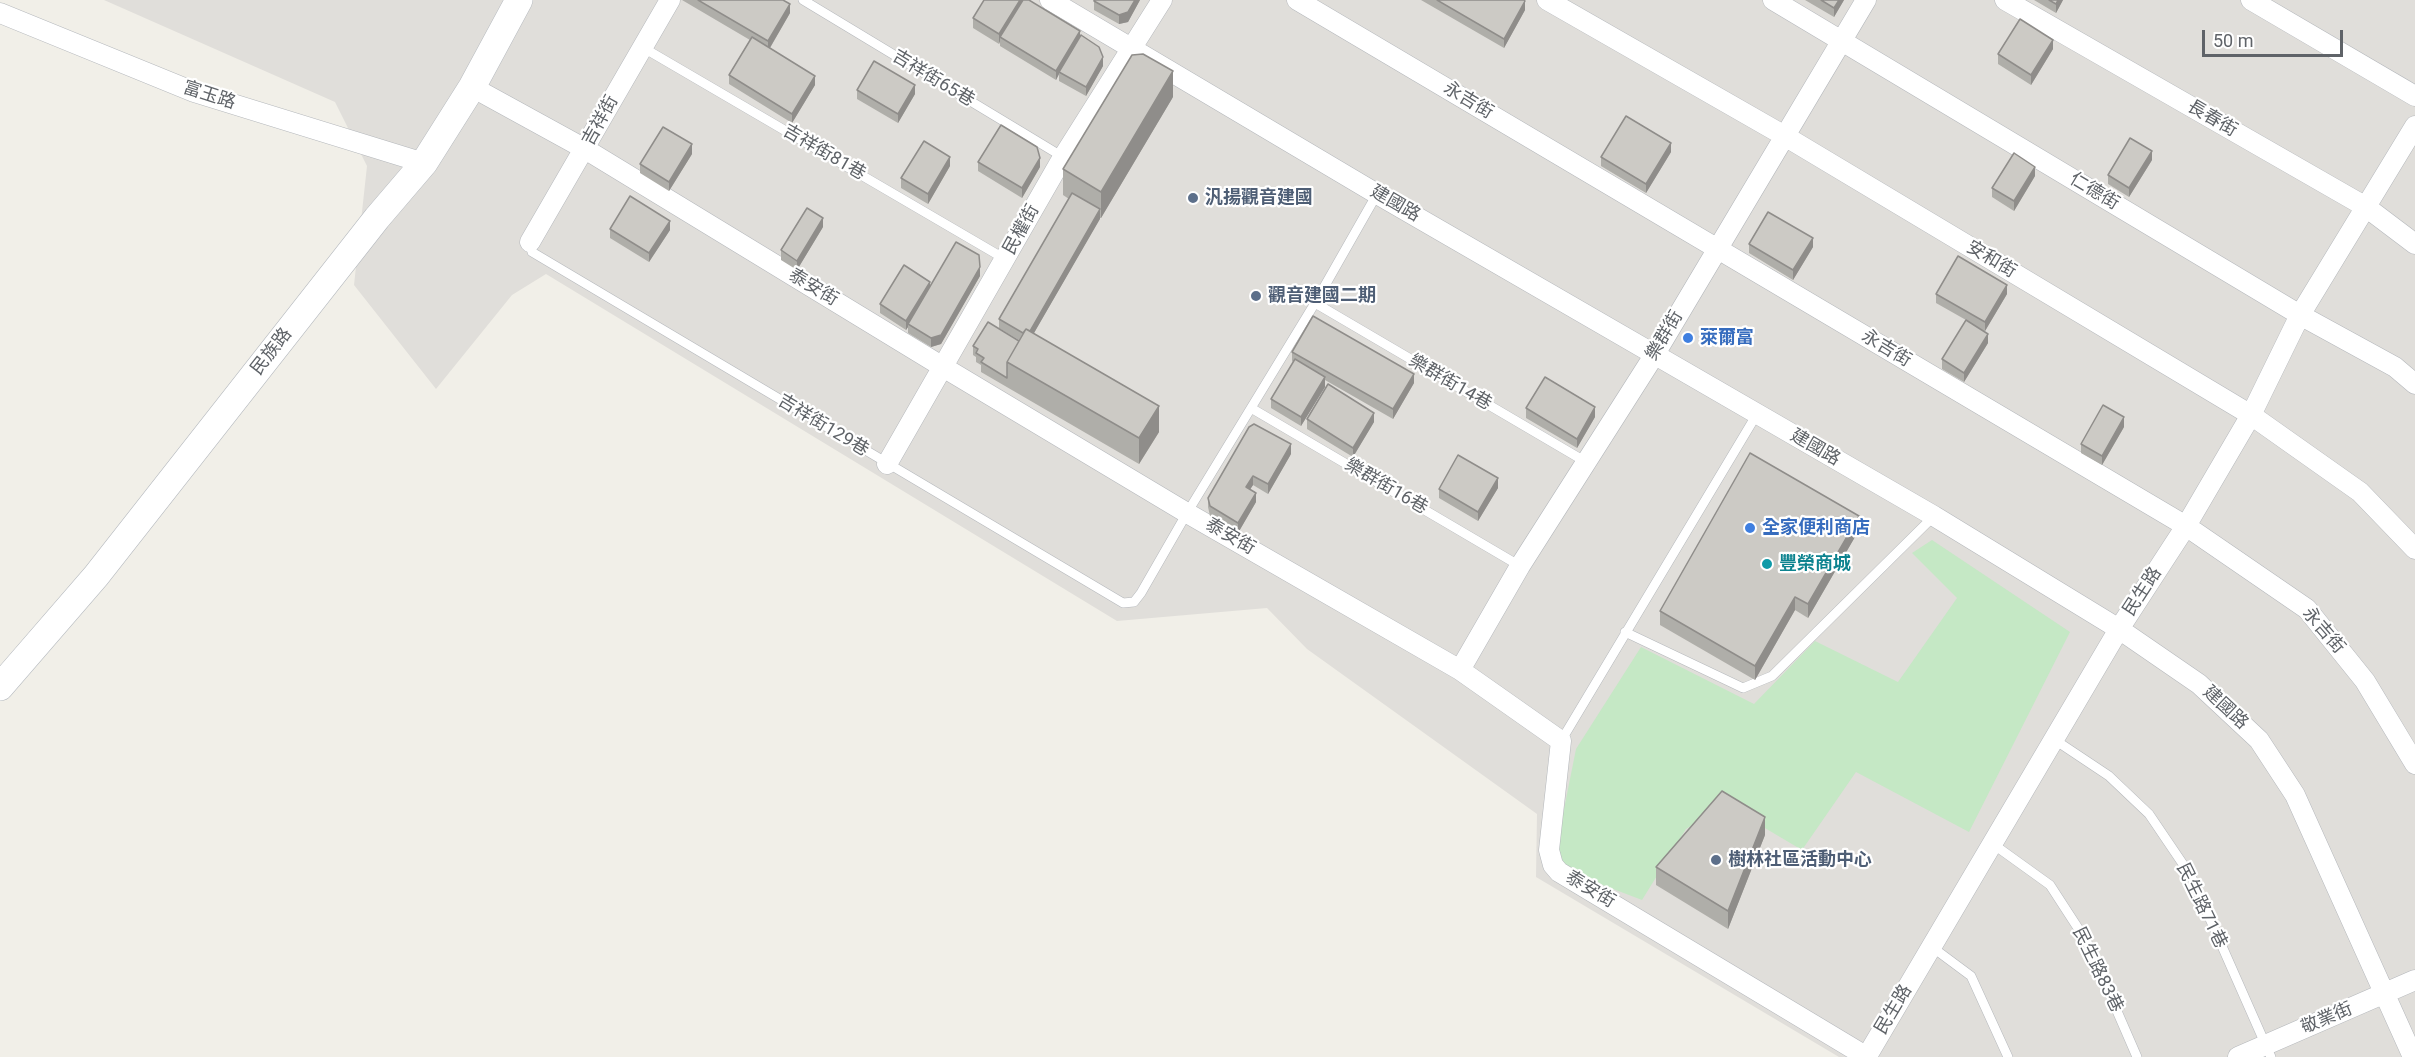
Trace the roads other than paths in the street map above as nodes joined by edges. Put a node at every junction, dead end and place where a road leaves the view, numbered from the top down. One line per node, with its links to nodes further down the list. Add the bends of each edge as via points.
1 (519, 0): 16 (street, 民族路)
2 (670, 0): 14 (street, 吉祥街)
3 (803, 0): 21 (lane, 吉祥街65巷)
4 (1050, 0): 15 (street, 建國路)
5 (1162, 0): 15 (street, 民權街)
6 (1297, 0): 27 (street, 永吉街)
7 (1547, 0): 19 (street, 安和街)
8 (1773, 0): 13 (street, 仁德街)
9 (1866, 0): 13 (street, 樂群街)
10 (2005, 0): 24 (street, 長春街)
11 (2251, 0): 17 (street)
12 (0, 13): 22 (street, 富玉路, via 194,93)
13 (1842, 41): 19 (street, 樂群街); 30 (street, 仁德街)
14 (642, 47): 20 (street, 吉祥街); 28 (lane, 吉祥街81巷)
15 (1131, 49): 21 (street, 民權街); 23 (street, 建國路)
16 (472, 87): 20 (street, 泰安街); 22 (street, 民族路)
17 (2415, 96)
18 (2415, 126): 24 (street, 民生路)
19 (1783, 135): 27 (street, 樂群街); 36 (street, 安和街)
20 (585, 149): 25 (street, 吉祥街); 32 (street, 泰安街)
21 (1063, 157): 28 (street, 民權街)
22 (424, 163): 47 (street, 民族路, via 96,576)
23 (1377, 194): 29 (lane); 31 (street, 建國路)
24 (2366, 207): 26 (street, 長春街); 30 (street, 民生路)
25 (530, 242): 38 (lane, 吉祥街129巷, via 532,252)
26 (2415, 244)
27 (1717, 249): 31 (street, 樂群街); 41 (street, 永吉街)
28 (1006, 259): 32 (street, 民權街)
29 (1315, 303): 34 (lane); 37 (lane, 樂群街14巷)
30 (2300, 315): 33 (street, 仁德街, via 2395,367); 36 (street, 民生路)
31 (1655, 354): 35 (street, 建國路); 37 (street, 樂群街)
32 (943, 367): 38 (street, 民權街); 39 (street, 泰安街)
33 (2415, 384)
34 (1251, 408): 39 (lane); 43 (lane, 樂群街16巷)
35 (1757, 414): 40 (street, 建國路); 45 (lane)
36 (2251, 415): 41 (street, 民生路); 42 (street, 安和街, via 2360,492)
37 (1586, 462): 43 (street, 樂群街)
38 (887, 464): 39 (lane, 吉祥街129巷, via 1123,603 1134,602 1142,593)
39 (1187, 513): 46 (street, 泰安街)
40 (1934, 516): 44 (street, 建國路); 45 (lane, via 1772,676 1743,688)
41 (2186, 526): 44 (street, 民生路); 50 (street, 永吉街, via 2307,609 2365,681)
42 (2415, 549)
43 (1520, 566): 46 (street, 樂群街)
44 (2119, 629): 48 (street, 民生路); 54 (street, 建國路, via 2199,684 2259,740 2295,795)
45 (1625, 632): 49 (lane)
46 (1460, 670): 49 (street, 泰安街)
47 (0, 687)
48 (2055, 740): 51 (street, 民生路); 55 (lane, 民生路71巷, via 2109,776 2149,814 2190,876)
49 (1561, 741): 56 (street, 泰安街, via 1549,850 1559,872)
50 (2415, 764)
51 (1993, 844): 52 (street, 民生路); 58 (lane, 民生路83巷, via 2050,885 2087,942)
52 (1932, 947): 56 (street, 民生路); 57 (lane, via 1971,976)
53 (2415, 980): 54 (street, 敬業街)
54 (2386, 994): 55 (street, 敬業街); 60 (street, 建國路)
55 (2268, 1051): 59 (street, 敬業街)
56 (1867, 1057)
57 (2008, 1057)
58 (2137, 1057)
59 (2238, 1057)
60 (2413, 1057)

